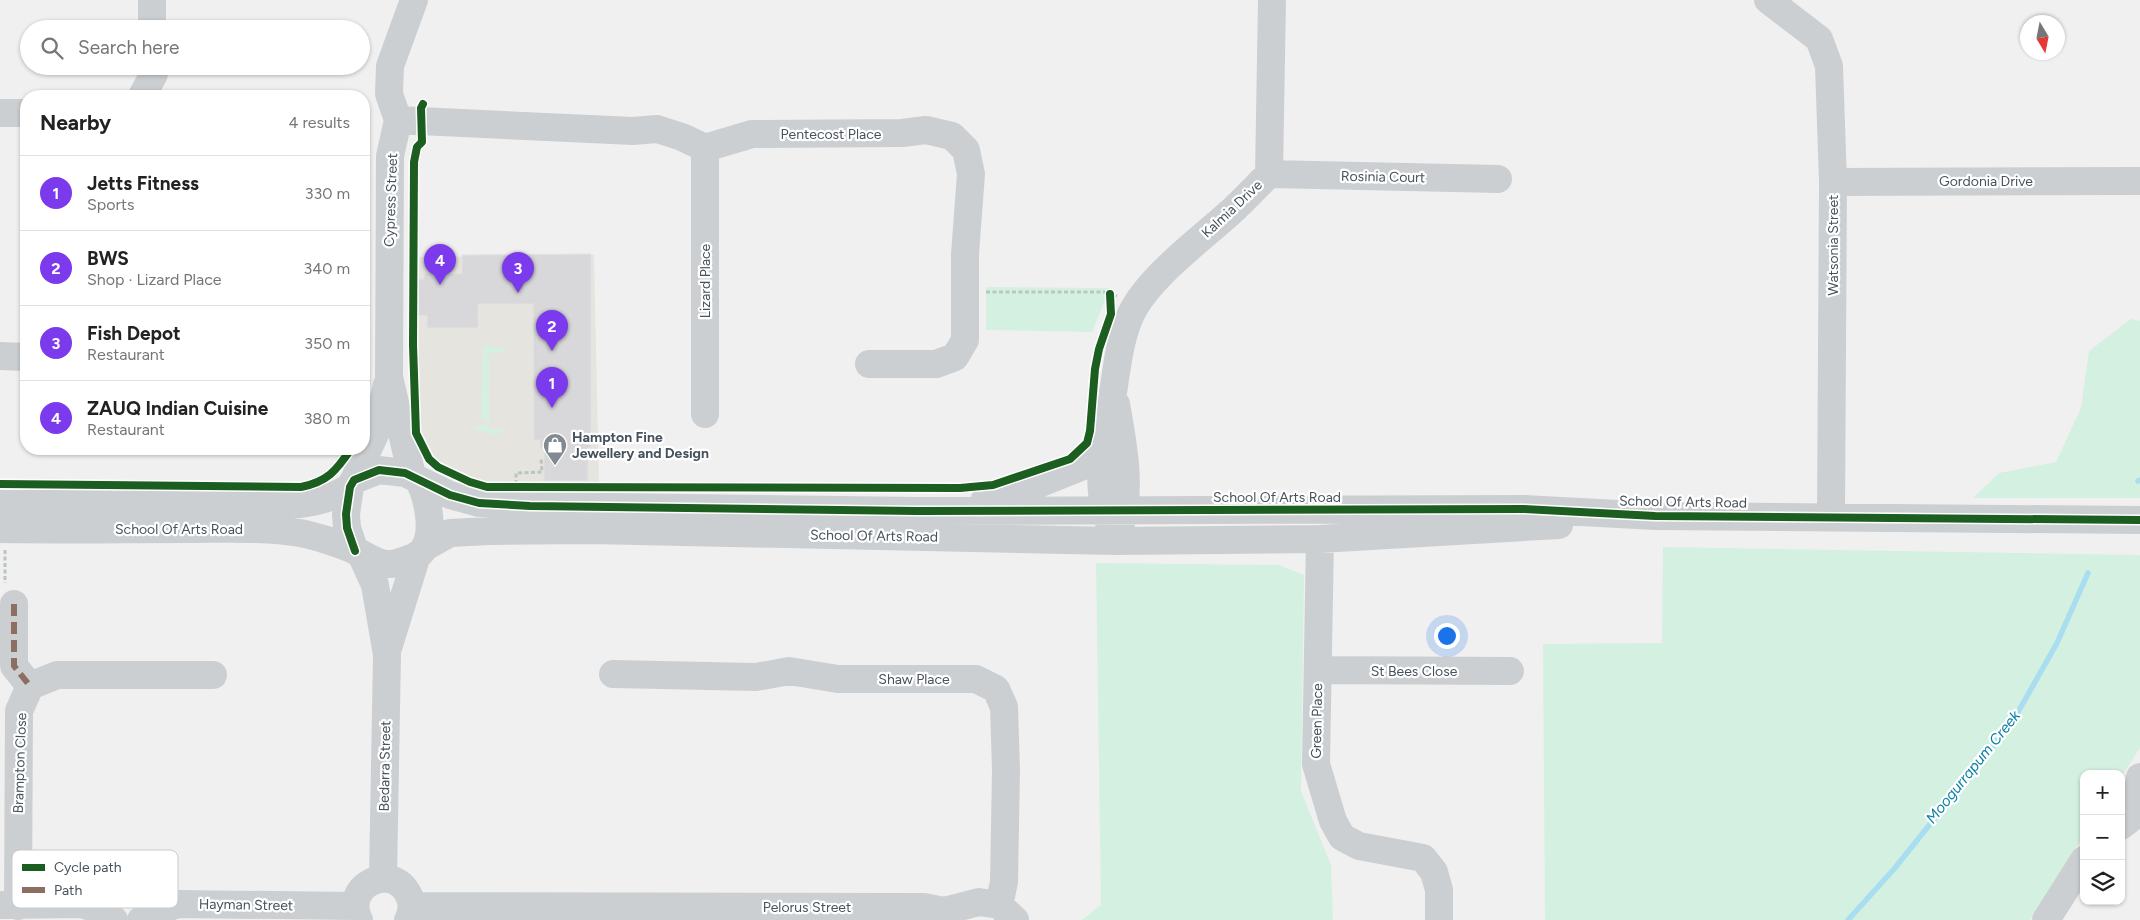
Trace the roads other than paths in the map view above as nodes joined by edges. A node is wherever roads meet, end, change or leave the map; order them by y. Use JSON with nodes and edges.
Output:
{"nodes":[{"id":1,"x":152,"y":0,"type":"edge"},
{"id":2,"x":414,"y":0,"type":"edge"},
{"id":3,"x":1272,"y":0,"type":"edge"},
{"id":4,"x":1768,"y":0,"type":"edge"},
{"id":5,"x":152,"y":20,"type":"edge"},
{"id":6,"x":153,"y":75,"type":"edge"},
{"id":7,"x":145,"y":90,"type":"edge"},
{"id":8,"x":0,"y":113,"type":"edge"},
{"id":9,"x":20,"y":113,"type":"edge"},
{"id":10,"x":398,"y":120,"type":"junction"},
{"id":11,"x":705,"y":148,"type":"junction"},
{"id":12,"x":1269,"y":174,"type":"junction"},
{"id":13,"x":1498,"y":179,"type":"dead end"},
{"id":14,"x":2140,"y":181,"type":"edge"},
{"id":15,"x":1833,"y":182,"type":"junction"},
{"id":16,"x":0,"y":356,"type":"edge"},
{"id":17,"x":20,"y":356,"type":"edge"},
{"id":18,"x":869,"y":364,"type":"dead end"},
{"id":19,"x":389,"y":377,"type":"junction"},
{"id":20,"x":1114,"y":391,"type":"junction"},
{"id":21,"x":705,"y":414,"type":"dead end"},
{"id":22,"x":370,"y":445,"type":"edge"},
{"id":23,"x":1101,"y":450,"type":"junction"},
{"id":24,"x":365,"y":455,"type":"edge"},
{"id":25,"x":416,"y":478,"type":"junction"},
{"id":26,"x":352,"y":484,"type":"junction"},
{"id":27,"x":1115,"y":509,"type":"junction"},
{"id":28,"x":917,"y":511,"type":"junction"},
{"id":29,"x":1655,"y":516,"type":"junction"},
{"id":30,"x":1831,"y":516,"type":"junction"},
{"id":31,"x":2140,"y":520,"type":"edge"},
{"id":32,"x":2,"y":521,"type":"edge"},
{"id":33,"x":1320,"y":539,"type":"junction"},
{"id":34,"x":1116,"y":541,"type":"junction"},
{"id":35,"x":421,"y":551,"type":"junction"},
{"id":36,"x":358,"y":552,"type":"junction"},
{"id":37,"x":14,"y":604,"type":"road end"},
{"id":38,"x":386,"y":654,"type":"junction"},
{"id":39,"x":1318,"y":670,"type":"junction"},
{"id":40,"x":1510,"y":671,"type":"dead end"},
{"id":41,"x":213,"y":674,"type":"dead end"},
{"id":42,"x":613,"y":674,"type":"dead end"},
{"id":43,"x":30,"y":686,"type":"junction"},
{"id":44,"x":2140,"y":777,"type":"edge"},
{"id":45,"x":2132,"y":820,"type":"edge"},
{"id":46,"x":2080,"y":866,"type":"edge"},
{"id":47,"x":383,"y":878,"type":"junction"},
{"id":48,"x":178,"y":904,"type":"edge"},
{"id":49,"x":9,"y":905,"type":"edge"},
{"id":50,"x":93,"y":908,"type":"edge"},
{"id":51,"x":166,"y":908,"type":"edge"},
{"id":52,"x":1007,"y":912,"type":"edge"},
{"id":53,"x":357,"y":913,"type":"edge"},
{"id":54,"x":410,"y":913,"type":"edge"},
{"id":55,"x":114,"y":920,"type":"edge"},
{"id":56,"x":141,"y":920,"type":"edge"},
{"id":57,"x":1439,"y":920,"type":"edge"},
{"id":58,"x":2046,"y":920,"type":"edge"}],
"edges":[{"from":1,"to":5,"type":"street"},
{"from":2,"to":10,"type":"street"},
{"from":3,"to":12,"type":"street","name":"Kalmia Drive"},
{"from":4,"to":15,"type":"street","name":"Watsonia Street"},
{"from":6,"to":7,"type":"street"},
{"from":8,"to":9,"type":"street"},
{"from":10,"to":11,"type":"street"},
{"from":10,"to":19,"type":"street","name":"Cypress Street"},
{"from":11,"to":18,"type":"street","name":"Pentecost Place"},
{"from":11,"to":21,"type":"street","name":"Lizard Place"},
{"from":12,"to":13,"type":"street","name":"Rosinia Court"},
{"from":12,"to":20,"type":"street","name":"Kalmia Drive"},
{"from":14,"to":15,"type":"street","name":"Gordonia Drive"},
{"from":15,"to":30,"type":"street","name":"Watsonia Street"},
{"from":16,"to":17,"type":"street"},
{"from":19,"to":22,"type":"street","name":"Cypress Street"},
{"from":19,"to":25,"type":"street","name":"Cypress Street"},
{"from":20,"to":23,"type":"street","name":"Kalmia Drive"},
{"from":20,"to":27,"type":"street","name":"Kalmia Drive"},
{"from":23,"to":27,"type":"street","name":"Kalmia Drive"},
{"from":23,"to":28,"type":"street"},
{"from":24,"to":26,"type":"street","name":"Cypress Street"},
{"from":25,"to":26,"type":"street"},
{"from":25,"to":28,"type":"street","name":"School Of Arts Road"},
{"from":25,"to":35,"type":"street"},
{"from":26,"to":32,"type":"street","name":"School Of Arts Road"},
{"from":26,"to":36,"type":"street"},
{"from":27,"to":28,"type":"street","name":"School Of Arts Road"},
{"from":27,"to":29,"type":"street","name":"School Of Arts Road"},
{"from":27,"to":34,"type":"street","name":"Kalmia Drive"},
{"from":29,"to":30,"type":"street","name":"School Of Arts Road"},
{"from":29,"to":33,"type":"street","name":"School Of Arts Road"},
{"from":30,"to":31,"type":"street","name":"School Of Arts Road"},
{"from":32,"to":36,"type":"street","name":"School Of Arts Road"},
{"from":33,"to":34,"type":"street","name":"School Of Arts Road"},
{"from":33,"to":39,"type":"street","name":"Green Place"},
{"from":34,"to":35,"type":"street","name":"School Of Arts Road"},
{"from":35,"to":36,"type":"street"},
{"from":35,"to":38,"type":"street","name":"Bedarra Street"},
{"from":36,"to":38,"type":"street","name":"Bedarra Street"},
{"from":37,"to":43,"type":"street"},
{"from":38,"to":47,"type":"street","name":"Bedarra Street"},
{"from":39,"to":40,"type":"street","name":"St Bees Close"},
{"from":39,"to":57,"type":"street","name":"Green Place"},
{"from":41,"to":43,"type":"street"},
{"from":42,"to":52,"type":"street","name":"Shaw Place"},
{"from":43,"to":49,"type":"street","name":"Brampton Close"},
{"from":44,"to":45,"type":"street"},
{"from":46,"to":58,"type":"street"},
{"from":47,"to":53,"type":"street"},
{"from":47,"to":54,"type":"street"},
{"from":48,"to":53,"type":"street","name":"Hayman Street"},
{"from":50,"to":55,"type":"street"},
{"from":51,"to":56,"type":"street","name":"Hayman Street"},
{"from":52,"to":54,"type":"street","name":"Pelorus Street"}]}
